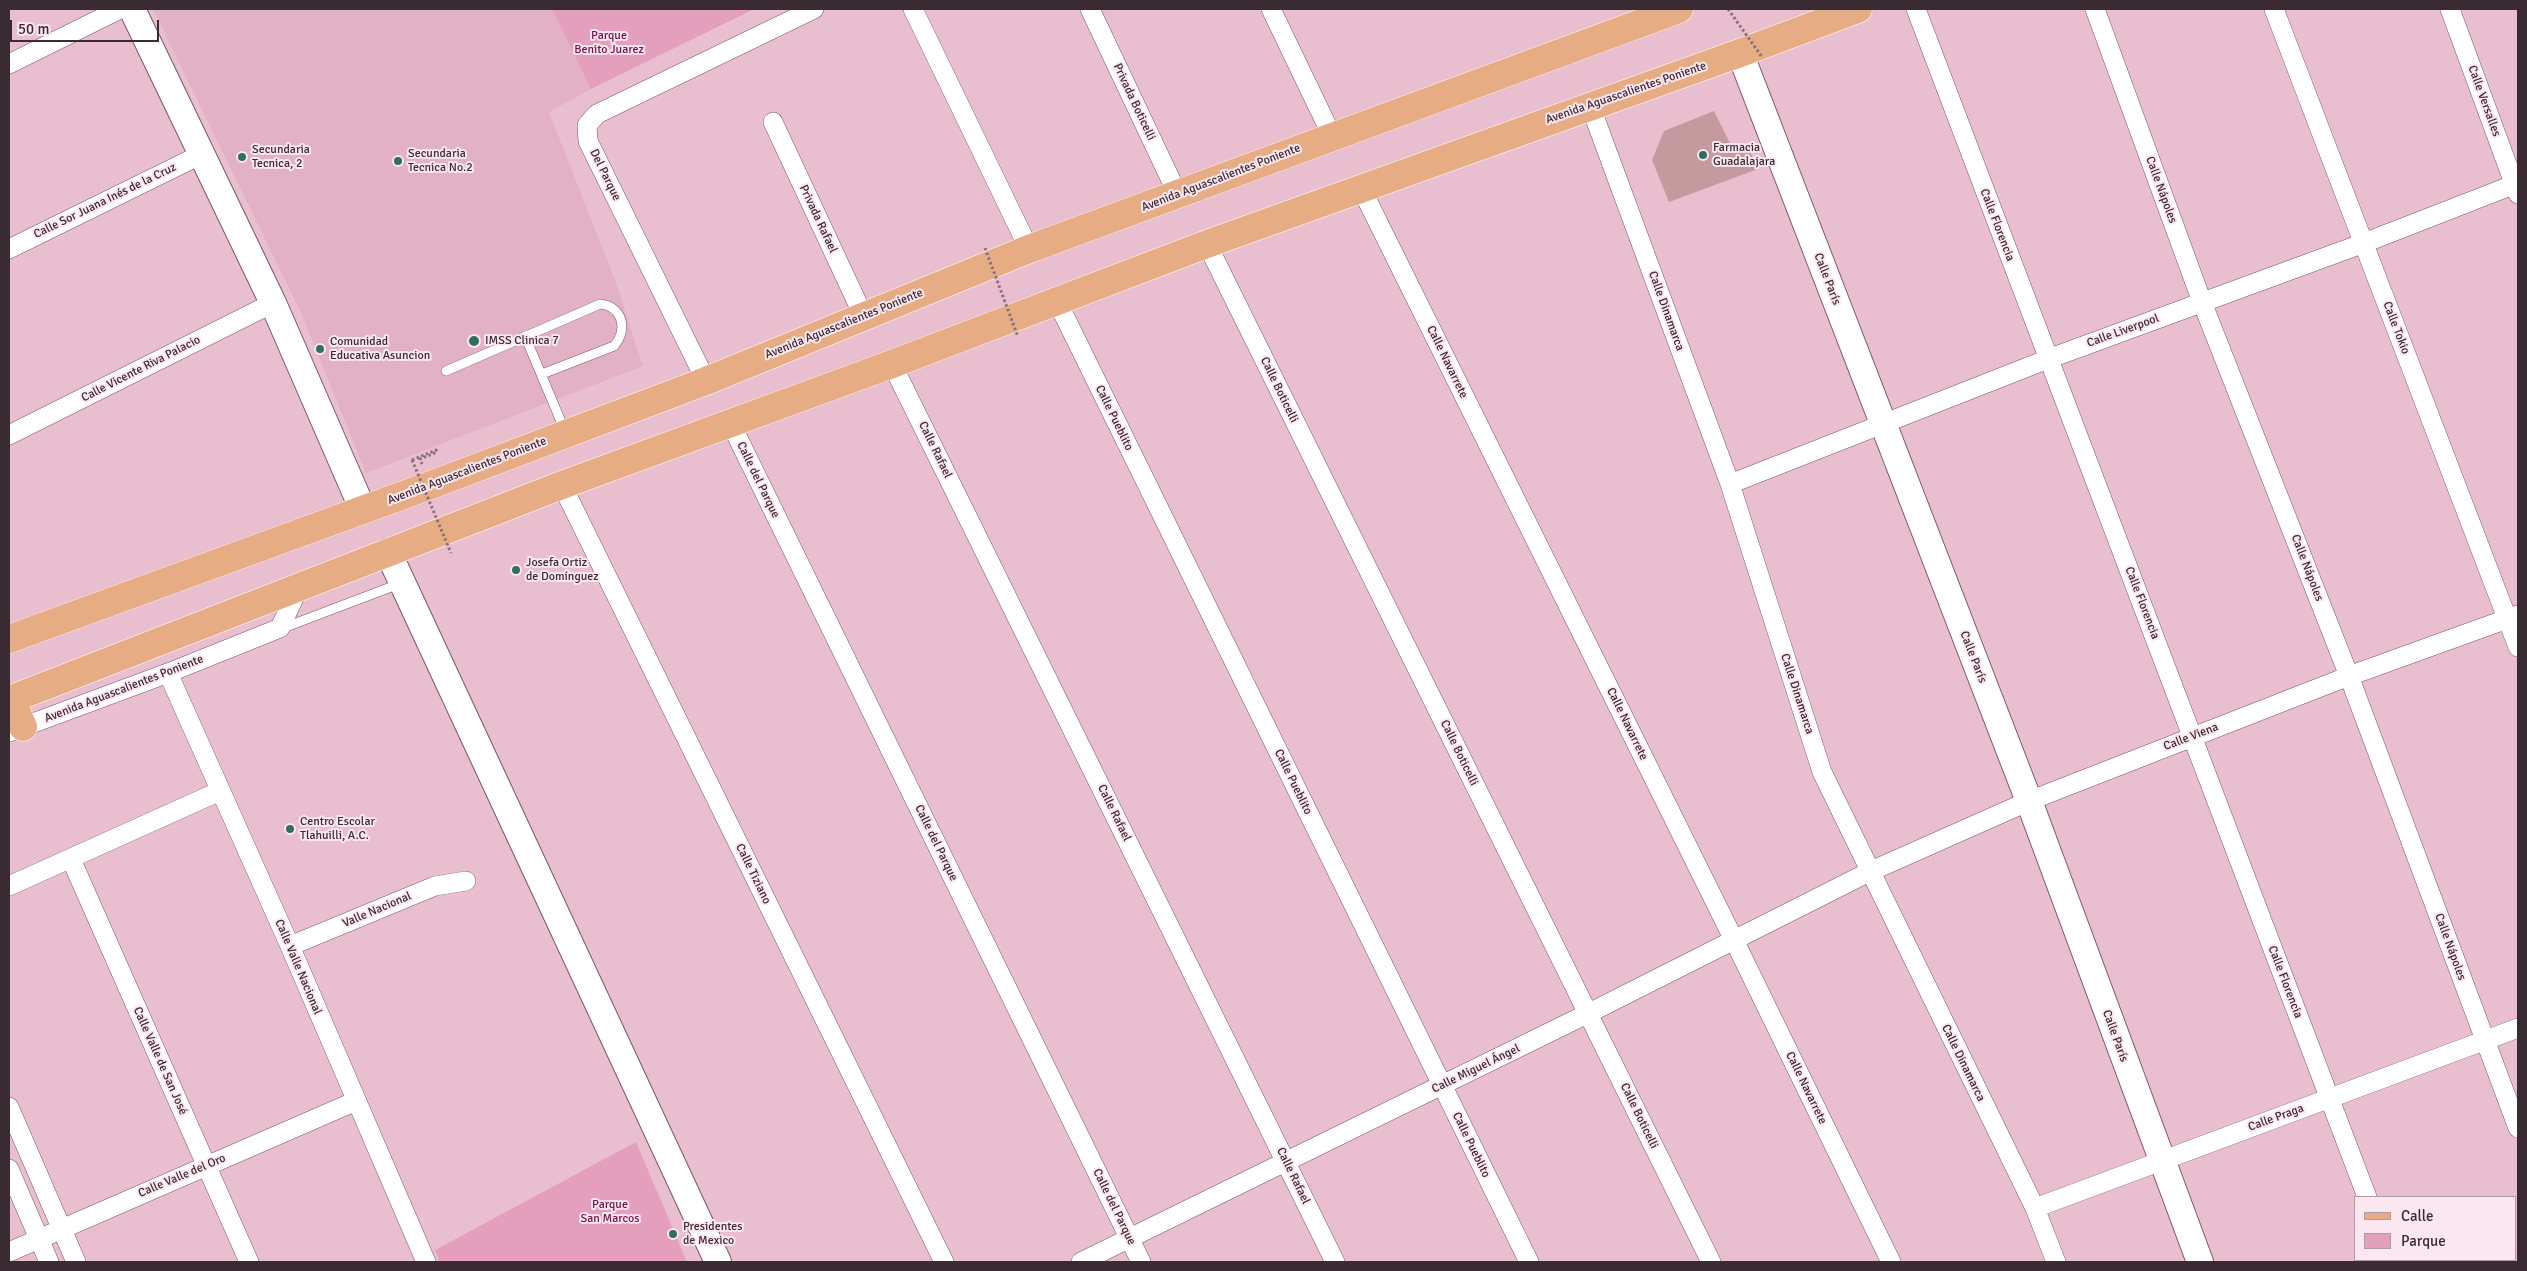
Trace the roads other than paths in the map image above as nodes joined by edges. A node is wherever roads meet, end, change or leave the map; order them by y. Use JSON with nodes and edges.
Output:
{"nodes":[{"id":1,"x":120,"y":9,"type":"edge"},
{"id":2,"x":132,"y":9,"type":"edge"},
{"id":3,"x":814,"y":9,"type":"edge"},
{"id":4,"x":913,"y":9,"type":"edge"},
{"id":5,"x":1090,"y":9,"type":"edge"},
{"id":6,"x":1272,"y":9,"type":"edge"},
{"id":7,"x":1679,"y":9,"type":"edge"},
{"id":8,"x":1858,"y":9,"type":"edge"},
{"id":9,"x":1916,"y":9,"type":"edge"},
{"id":10,"x":2095,"y":9,"type":"edge"},
{"id":11,"x":2274,"y":9,"type":"edge"},
{"id":12,"x":2450,"y":9,"type":"edge"},
{"id":13,"x":1751,"y":55,"type":"junction"},
{"id":14,"x":9,"y":64,"type":"edge"},
{"id":15,"x":1590,"y":105,"type":"junction"},
{"id":16,"x":773,"y":122,"type":"dead end"},
{"id":17,"x":1332,"y":136,"type":"junction"},
{"id":18,"x":202,"y":154,"type":"junction"},
{"id":19,"x":2517,"y":187,"type":"edge"},
{"id":20,"x":1360,"y":188,"type":"junction"},
{"id":21,"x":1178,"y":195,"type":"junction"},
{"id":22,"x":2364,"y":243,"type":"junction"},
{"id":23,"x":1207,"y":244,"type":"junction"},
{"id":24,"x":9,"y":249,"type":"edge"},
{"id":25,"x":1029,"y":249,"type":"junction"},
{"id":26,"x":1057,"y":300,"type":"junction"},
{"id":27,"x":2202,"y":302,"type":"junction"},
{"id":28,"x":274,"y":303,"type":"junction"},
{"id":29,"x":863,"y":315,"type":"junction"},
{"id":30,"x":525,"y":336,"type":"junction"},
{"id":31,"x":2048,"y":359,"type":"junction"},
{"id":32,"x":892,"y":364,"type":"junction"},
{"id":33,"x":446,"y":371,"type":"dead end"},
{"id":34,"x":542,"y":374,"type":"junction"},
{"id":35,"x":706,"y":381,"type":"junction"},
{"id":36,"x":731,"y":424,"type":"junction"},
{"id":37,"x":1883,"y":425,"type":"junction"},
{"id":38,"x":566,"y":434,"type":"junction"},
{"id":39,"x":9,"y":435,"type":"edge"},
{"id":40,"x":1730,"y":484,"type":"junction"},
{"id":41,"x":562,"y":485,"type":"junction"},
{"id":42,"x":363,"y":510,"type":"junction"},
{"id":43,"x":388,"y":552,"type":"junction"},
{"id":44,"x":402,"y":582,"type":"junction"},
{"id":45,"x":299,"y":587,"type":"junction"},
{"id":46,"x":2513,"y":617,"type":"edge"},
{"id":47,"x":280,"y":628,"type":"junction"},
{"id":48,"x":9,"y":639,"type":"edge"},
{"id":49,"x":2518,"y":647,"type":"edge"},
{"id":50,"x":168,"y":673,"type":"junction"},
{"id":51,"x":2349,"y":676,"type":"junction"},
{"id":52,"x":10,"y":699,"type":"edge"},
{"id":53,"x":16,"y":730,"type":"edge"},
{"id":54,"x":2193,"y":736,"type":"junction"},
{"id":55,"x":220,"y":790,"type":"junction"},
{"id":56,"x":2029,"y":800,"type":"junction"},
{"id":57,"x":71,"y":859,"type":"junction"},
{"id":58,"x":1869,"y":872,"type":"junction"},
{"id":59,"x":466,"y":881,"type":"dead end"},
{"id":60,"x":9,"y":886,"type":"edge"},
{"id":61,"x":1734,"y":940,"type":"junction"},
{"id":62,"x":290,"y":946,"type":"junction"},
{"id":63,"x":1589,"y":1013,"type":"junction"},
{"id":64,"x":2518,"y":1028,"type":"edge"},
{"id":65,"x":2485,"y":1040,"type":"junction"},
{"id":66,"x":1442,"y":1086,"type":"junction"},
{"id":67,"x":2329,"y":1098,"type":"junction"},
{"id":68,"x":356,"y":1101,"type":"junction"},
{"id":69,"x":9,"y":1107,"type":"edge"},
{"id":70,"x":2518,"y":1128,"type":"edge"},
{"id":71,"x":2161,"y":1161,"type":"junction"},
{"id":72,"x":1286,"y":1163,"type":"junction"},
{"id":73,"x":206,"y":1166,"type":"junction"},
{"id":74,"x":9,"y":1169,"type":"edge"},
{"id":75,"x":2367,"y":1196,"type":"edge"},
{"id":76,"x":2035,"y":1208,"type":"junction"},
{"id":77,"x":61,"y":1229,"type":"junction"},
{"id":78,"x":38,"y":1238,"type":"junction"},
{"id":79,"x":1130,"y":1238,"type":"junction"},
{"id":80,"x":9,"y":1252,"type":"edge"},
{"id":81,"x":48,"y":1262,"type":"edge"},
{"id":82,"x":76,"y":1262,"type":"edge"},
{"id":83,"x":249,"y":1262,"type":"edge"},
{"id":84,"x":426,"y":1262,"type":"edge"},
{"id":85,"x":718,"y":1262,"type":"edge"},
{"id":86,"x":944,"y":1262,"type":"edge"},
{"id":87,"x":1081,"y":1262,"type":"edge"},
{"id":88,"x":1141,"y":1262,"type":"edge"},
{"id":89,"x":1335,"y":1262,"type":"edge"},
{"id":90,"x":1529,"y":1262,"type":"edge"},
{"id":91,"x":1711,"y":1262,"type":"edge"},
{"id":92,"x":1891,"y":1262,"type":"edge"},
{"id":93,"x":2056,"y":1262,"type":"edge"},
{"id":94,"x":2200,"y":1262,"type":"edge"}],
"edges":[{"from":1,"to":14,"type":"street"},
{"from":2,"to":18,"type":"street"},
{"from":3,"to":35,"type":"street","name":"Del Parque"},
{"from":4,"to":25,"type":"street"},
{"from":5,"to":21,"type":"street","name":"Privada Boticelli"},
{"from":6,"to":17,"type":"street"},
{"from":7,"to":17,"type":"main road","name":"Avenida Aguascalientes Poniente"},
{"from":8,"to":13,"type":"main road","name":"Avenida Aguascalientes Poniente"},
{"from":9,"to":31,"type":"street","name":"Calle Florencia"},
{"from":10,"to":27,"type":"street","name":"Calle Nápoles"},
{"from":11,"to":22,"type":"street","name":"Calle Tokio"},
{"from":12,"to":19,"type":"street","name":"Calle Versalles"},
{"from":13,"to":15,"type":"main road","name":"Avenida Aguascalientes Poniente"},
{"from":13,"to":37,"type":"street","name":"Calle París"},
{"from":15,"to":20,"type":"main road","name":"Avenida Aguascalientes Poniente"},
{"from":15,"to":40,"type":"street","name":"Calle Dinamarca"},
{"from":16,"to":29,"type":"street","name":"Privada Rafael"},
{"from":17,"to":21,"type":"main road","name":"Avenida Aguascalientes Poniente"},
{"from":18,"to":24,"type":"street","name":"Calle Sor Juana Inés de la Cruz"},
{"from":18,"to":28,"type":"street"},
{"from":19,"to":22,"type":"street","name":"Calle Liverpool"},
{"from":20,"to":23,"type":"main road","name":"Avenida Aguascalientes Poniente"},
{"from":20,"to":61,"type":"street","name":"Calle Navarrete"},
{"from":21,"to":25,"type":"main road","name":"Avenida Aguascalientes Poniente"},
{"from":22,"to":27,"type":"street","name":"Calle Liverpool"},
{"from":22,"to":46,"type":"street","name":"Calle Tokio"},
{"from":23,"to":26,"type":"main road","name":"Avenida Aguascalientes Poniente"},
{"from":23,"to":63,"type":"street","name":"Calle Boticelli"},
{"from":25,"to":29,"type":"main road","name":"Avenida Aguascalientes Poniente"},
{"from":26,"to":32,"type":"main road","name":"Avenida Aguascalientes Poniente"},
{"from":26,"to":66,"type":"street","name":"Calle Pueblito"},
{"from":27,"to":31,"type":"street","name":"Calle Liverpool"},
{"from":27,"to":51,"type":"street","name":"Calle Nápoles"},
{"from":28,"to":39,"type":"street","name":"Calle Vicente Riva Palacio"},
{"from":28,"to":42,"type":"street"},
{"from":29,"to":35,"type":"main road","name":"Avenida Aguascalientes Poniente"},
{"from":30,"to":33,"type":"lane"},
{"from":30,"to":34,"type":"lane"},
{"from":30,"to":34,"type":"lane"},
{"from":31,"to":37,"type":"street","name":"Calle Liverpool"},
{"from":31,"to":54,"type":"street","name":"Calle Florencia"},
{"from":32,"to":36,"type":"main road","name":"Avenida Aguascalientes Poniente"},
{"from":32,"to":72,"type":"street","name":"Calle Rafael"},
{"from":34,"to":38,"type":"lane"},
{"from":35,"to":38,"type":"main road","name":"Avenida Aguascalientes Poniente"},
{"from":36,"to":41,"type":"main road","name":"Avenida Aguascalientes Poniente"},
{"from":36,"to":79,"type":"street","name":"Calle del Parque"},
{"from":37,"to":40,"type":"street","name":"Calle Liverpool"},
{"from":37,"to":56,"type":"street","name":"Calle París"},
{"from":38,"to":42,"type":"main road","name":"Avenida Aguascalientes Poniente"},
{"from":40,"to":58,"type":"street","name":"Calle Dinamarca"},
{"from":41,"to":43,"type":"main road","name":"Avenida Aguascalientes Poniente"},
{"from":41,"to":86,"type":"street","name":"Calle Tiziano"},
{"from":42,"to":48,"type":"main road","name":"Avenida Aguascalientes Poniente"},
{"from":43,"to":44,"type":"street"},
{"from":43,"to":45,"type":"main road","name":"Avenida Aguascalientes Poniente"},
{"from":44,"to":47,"type":"lane"},
{"from":44,"to":85,"type":"street"},
{"from":45,"to":47,"type":"street"},
{"from":45,"to":52,"type":"main road","name":"Avenida Aguascalientes Poniente"},
{"from":46,"to":49,"type":"street","name":"Calle Tokio"},
{"from":46,"to":51,"type":"street","name":"Calle Viena"},
{"from":47,"to":50,"type":"street","name":"Avenida Aguascalientes Poniente"},
{"from":50,"to":53,"type":"street","name":"Avenida Aguascalientes Poniente"},
{"from":50,"to":55,"type":"street","name":"Calle Valle Nacional"},
{"from":51,"to":54,"type":"street","name":"Calle Viena"},
{"from":51,"to":65,"type":"street","name":"Calle Nápoles"},
{"from":52,"to":53,"type":"main road"},
{"from":54,"to":56,"type":"street","name":"Calle Viena"},
{"from":54,"to":67,"type":"street","name":"Calle Florencia"},
{"from":55,"to":57,"type":"street"},
{"from":55,"to":62,"type":"street","name":"Calle Valle Nacional"},
{"from":56,"to":58,"type":"street","name":"Calle Viena"},
{"from":56,"to":71,"type":"street","name":"Calle París"},
{"from":57,"to":60,"type":"street"},
{"from":57,"to":73,"type":"street","name":"Calle Valle de San José"},
{"from":58,"to":61,"type":"street","name":"Calle Miguel Ángel"},
{"from":58,"to":76,"type":"street","name":"Calle Dinamarca"},
{"from":59,"to":62,"type":"street","name":"Valle Nacional"},
{"from":61,"to":63,"type":"street","name":"Calle Miguel Ángel"},
{"from":61,"to":92,"type":"street","name":"Calle Navarrete"},
{"from":62,"to":68,"type":"street","name":"Calle Valle Nacional"},
{"from":63,"to":66,"type":"street","name":"Calle Miguel Ángel"},
{"from":63,"to":91,"type":"street","name":"Calle Boticelli"},
{"from":64,"to":65,"type":"street","name":"Calle Praga"},
{"from":65,"to":67,"type":"street","name":"Calle Praga"},
{"from":65,"to":70,"type":"street","name":"Calle Nápoles"},
{"from":66,"to":72,"type":"street","name":"Calle Miguel Ángel"},
{"from":66,"to":90,"type":"street","name":"Calle Pueblito"},
{"from":67,"to":71,"type":"street","name":"Calle Praga"},
{"from":67,"to":75,"type":"street","name":"Calle Florencia"},
{"from":68,"to":73,"type":"street","name":"Calle Valle del Oro"},
{"from":68,"to":84,"type":"street","name":"Calle Valle Nacional"},
{"from":69,"to":77,"type":"street"},
{"from":71,"to":76,"type":"street","name":"Calle Praga"},
{"from":71,"to":94,"type":"street","name":"Calle París"},
{"from":72,"to":79,"type":"street","name":"Calle Miguel Ángel"},
{"from":72,"to":89,"type":"street","name":"Calle Rafael"},
{"from":73,"to":77,"type":"street","name":"Calle Valle del Oro"},
{"from":73,"to":83,"type":"street","name":"Calle Valle de San José"},
{"from":74,"to":78,"type":"street"},
{"from":76,"to":93,"type":"street","name":"Calle Dinamarca"},
{"from":77,"to":78,"type":"street","name":"Calle Valle del Oro"},
{"from":77,"to":82,"type":"street"},
{"from":78,"to":80,"type":"street","name":"Calle Valle del Oro"},
{"from":78,"to":81,"type":"street"},
{"from":79,"to":87,"type":"street","name":"Calle Miguel Ángel"},
{"from":79,"to":88,"type":"street","name":"Calle del Parque"}]}
